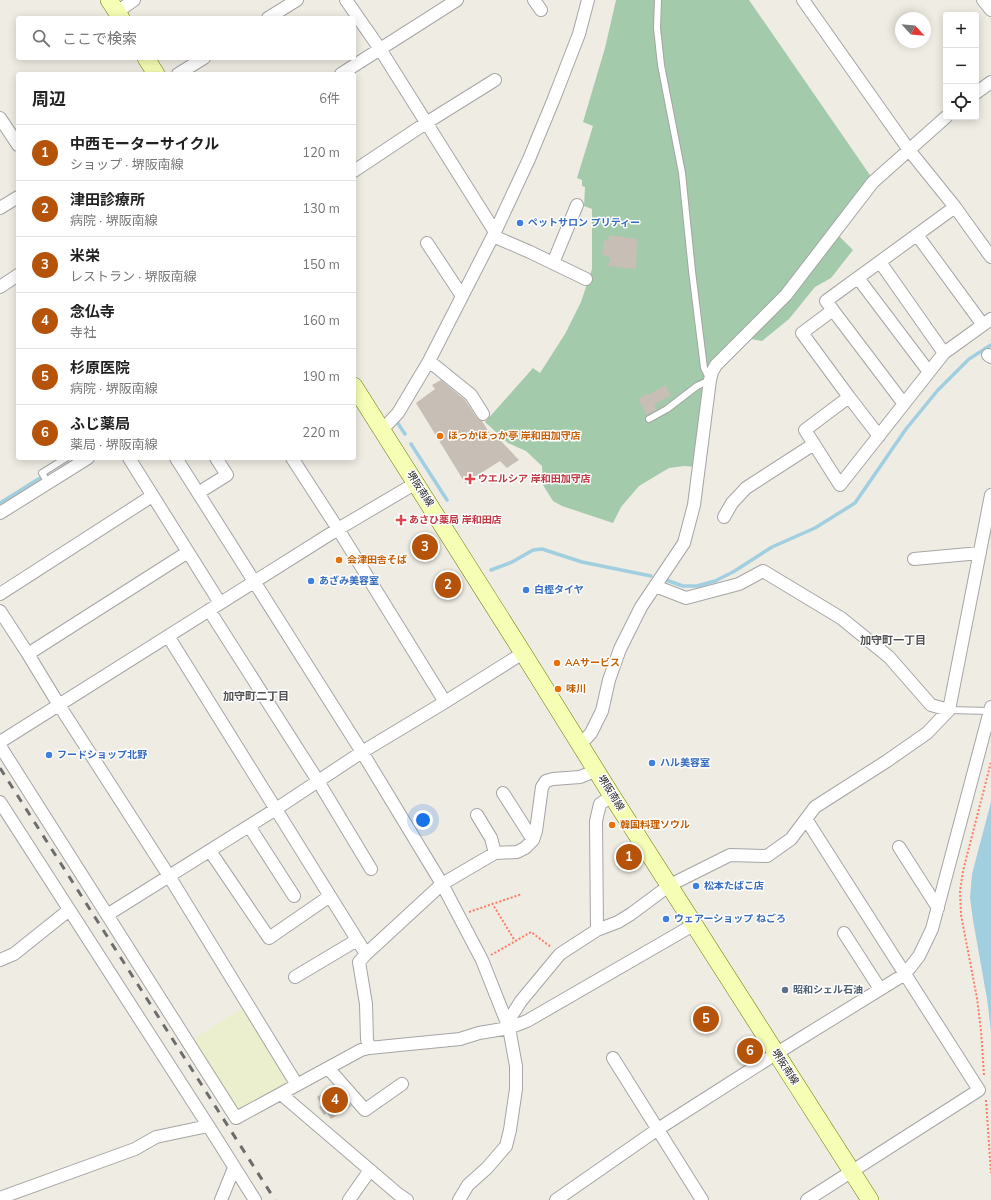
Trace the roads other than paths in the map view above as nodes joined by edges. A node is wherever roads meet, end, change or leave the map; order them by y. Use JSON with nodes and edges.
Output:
{"nodes":[{"id":1,"x":134,"y":0,"type":"edge"},
{"id":2,"x":297,"y":0,"type":"edge"},
{"id":3,"x":346,"y":0,"type":"edge"},
{"id":4,"x":457,"y":0,"type":"edge"},
{"id":5,"x":588,"y":0,"type":"edge"},
{"id":6,"x":658,"y":0,"type":"edge"},
{"id":7,"x":803,"y":0,"type":"edge"},
{"id":8,"x":983,"y":0,"type":"edge"},
{"id":9,"x":115,"y":10,"type":"edge"},
{"id":10,"x":991,"y":10,"type":"edge"},
{"id":11,"x":271,"y":16,"type":"edge"},
{"id":12,"x":380,"y":49,"type":"junction"},
{"id":13,"x":147,"y":60,"type":"edge"},
{"id":14,"x":201,"y":60,"type":"edge"},
{"id":15,"x":155,"y":72,"type":"edge"},
{"id":16,"x":181,"y":72,"type":"edge"},
{"id":17,"x":344,"y":72,"type":"edge"},
{"id":18,"x":495,"y":80,"type":"dead end"},
{"id":19,"x":991,"y":82,"type":"edge"},
{"id":20,"x":979,"y":92,"type":"edge"},
{"id":21,"x":0,"y":118,"type":"edge"},
{"id":22,"x":943,"y":120,"type":"edge"},
{"id":23,"x":426,"y":123,"type":"junction"},
{"id":24,"x":4,"y":132,"type":"edge"},
{"id":25,"x":16,"y":143,"type":"edge"},
{"id":26,"x":909,"y":150,"type":"junction"},
{"id":27,"x":356,"y":170,"type":"edge"},
{"id":28,"x":16,"y":198,"type":"edge"},
{"id":29,"x":577,"y":205,"type":"dead end"},
{"id":30,"x":955,"y":207,"type":"junction"},
{"id":31,"x":0,"y":208,"type":"edge"},
{"id":32,"x":494,"y":234,"type":"junction"},
{"id":33,"x":917,"y":235,"type":"junction"},
{"id":34,"x":427,"y":250,"type":"dead end"},
{"id":35,"x":991,"y":257,"type":"edge"},
{"id":36,"x":880,"y":262,"type":"junction"},
{"id":37,"x":553,"y":263,"type":"junction"},
{"id":38,"x":16,"y":276,"type":"edge"},
{"id":39,"x":858,"y":278,"type":"junction"},
{"id":40,"x":586,"y":279,"type":"dead end"},
{"id":41,"x":0,"y":287,"type":"edge"},
{"id":42,"x":462,"y":296,"type":"junction"},
{"id":43,"x":833,"y":310,"type":"junction"},
{"id":44,"x":987,"y":322,"type":"edge"},
{"id":45,"x":944,"y":353,"type":"junction"},
{"id":46,"x":429,"y":361,"type":"junction"},
{"id":47,"x":929,"y":372,"type":"junction"},
{"id":48,"x":710,"y":380,"type":"junction"},
{"id":49,"x":356,"y":389,"type":"edge"},
{"id":50,"x":848,"y":397,"type":"junction"},
{"id":51,"x":904,"y":404,"type":"junction"},
{"id":52,"x":483,"y":414,"type":"dead end"},
{"id":53,"x":649,"y":419,"type":"dead end"},
{"id":54,"x":382,"y":430,"type":"junction"},
{"id":55,"x":879,"y":436,"type":"junction"},
{"id":56,"x":814,"y":444,"type":"junction"},
{"id":57,"x":63,"y":460,"type":"edge"},
{"id":58,"x":85,"y":460,"type":"edge"},
{"id":59,"x":130,"y":460,"type":"edge"},
{"id":60,"x":177,"y":460,"type":"edge"},
{"id":61,"x":217,"y":460,"type":"edge"},
{"id":62,"x":293,"y":460,"type":"edge"},
{"id":63,"x":48,"y":483,"type":"junction"},
{"id":64,"x":416,"y":483,"type":"junction"},
{"id":65,"x":198,"y":493,"type":"junction"},
{"id":66,"x":991,"y":495,"type":"edge"},
{"id":67,"x":152,"y":496,"type":"junction"},
{"id":68,"x":0,"y":513,"type":"edge"},
{"id":69,"x":724,"y":517,"type":"dead end"},
{"id":70,"x":338,"y":529,"type":"junction"},
{"id":71,"x":188,"y":552,"type":"junction"},
{"id":72,"x":980,"y":553,"type":"junction"},
{"id":73,"x":914,"y":559,"type":"dead end"},
{"id":74,"x":254,"y":582,"type":"junction"},
{"id":75,"x":655,"y":586,"type":"junction"},
{"id":76,"x":0,"y":594,"type":"edge"},
{"id":77,"x":220,"y":603,"type":"junction"},
{"id":78,"x":210,"y":610,"type":"junction"},
{"id":79,"x":0,"y":611,"type":"edge"},
{"id":80,"x":168,"y":636,"type":"junction"},
{"id":81,"x":523,"y":653,"type":"junction"},
{"id":82,"x":28,"y":654,"type":"junction"},
{"id":83,"x":445,"y":702,"type":"junction"},
{"id":84,"x":58,"y":705,"type":"junction"},
{"id":85,"x":949,"y":710,"type":"junction"},
{"id":86,"x":990,"y":715,"type":"edge"},
{"id":87,"x":0,"y":742,"type":"edge"},
{"id":88,"x":581,"y":744,"type":"junction"},
{"id":89,"x":0,"y":746,"type":"edge"},
{"id":90,"x":362,"y":752,"type":"junction"},
{"id":91,"x":597,"y":770,"type":"junction"},
{"id":92,"x":318,"y":781,"type":"junction"},
{"id":93,"x":503,"y":793,"type":"dead end"},
{"id":94,"x":612,"y":796,"type":"junction"},
{"id":95,"x":0,"y":802,"type":"edge"},
{"id":96,"x":276,"y":809,"type":"junction"},
{"id":97,"x":806,"y":820,"type":"junction"},
{"id":98,"x":477,"y":822,"type":"dead end"},
{"id":99,"x":249,"y":826,"type":"junction"},
{"id":100,"x":533,"y":840,"type":"junction"},
{"id":101,"x":899,"y":847,"type":"dead end"},
{"id":102,"x":210,"y":851,"type":"junction"},
{"id":103,"x":495,"y":853,"type":"junction"},
{"id":104,"x":371,"y":869,"type":"dead end"},
{"id":105,"x":169,"y":876,"type":"junction"},
{"id":106,"x":442,"y":884,"type":"junction"},
{"id":107,"x":670,"y":885,"type":"junction"},
{"id":108,"x":294,"y":896,"type":"dead end"},
{"id":109,"x":330,"y":896,"type":"junction"},
{"id":110,"x":938,"y":908,"type":"junction"},
{"id":111,"x":69,"y":910,"type":"junction"},
{"id":112,"x":107,"y":915,"type":"junction"},
{"id":113,"x":695,"y":924,"type":"junction"},
{"id":114,"x":596,"y":930,"type":"junction"},
{"id":115,"x":844,"y":933,"type":"dead end"},
{"id":116,"x":357,"y":940,"type":"junction"},
{"id":117,"x":366,"y":954,"type":"junction"},
{"id":118,"x":0,"y":960,"type":"edge"},
{"id":119,"x":905,"y":974,"type":"junction"},
{"id":120,"x":295,"y":977,"type":"dead end"},
{"id":121,"x":880,"y":989,"type":"junction"},
{"id":122,"x":508,"y":1026,"type":"junction"},
{"id":123,"x":369,"y":1048,"type":"junction"},
{"id":124,"x":777,"y":1053,"type":"junction"},
{"id":125,"x":613,"y":1058,"type":"dead end"},
{"id":126,"x":328,"y":1068,"type":"junction"},
{"id":127,"x":402,"y":1084,"type":"dead end"},
{"id":128,"x":297,"y":1085,"type":"junction"},
{"id":129,"x":282,"y":1094,"type":"junction"},
{"id":130,"x":208,"y":1126,"type":"junction"},
{"id":131,"x":658,"y":1129,"type":"junction"},
{"id":132,"x":234,"y":1168,"type":"junction"},
{"id":133,"x":370,"y":1170,"type":"junction"},
{"id":134,"x":852,"y":1171,"type":"junction"},
{"id":135,"x":0,"y":1198,"type":"edge"},
{"id":136,"x":220,"y":1200,"type":"edge"},
{"id":137,"x":255,"y":1200,"type":"edge"},
{"id":138,"x":349,"y":1200,"type":"edge"},
{"id":139,"x":406,"y":1200,"type":"edge"},
{"id":140,"x":460,"y":1200,"type":"edge"},
{"id":141,"x":556,"y":1200,"type":"edge"},
{"id":142,"x":702,"y":1200,"type":"edge"},
{"id":143,"x":807,"y":1200,"type":"edge"},
{"id":144,"x":870,"y":1200,"type":"edge"}],
"edges":[{"from":1,"to":9,"type":"street"},
{"from":2,"to":11,"type":"street"},
{"from":3,"to":12,"type":"street"},
{"from":4,"to":12,"type":"street"},
{"from":5,"to":32,"type":"street"},
{"from":6,"to":48,"type":"lane"},
{"from":7,"to":26,"type":"street"},
{"from":8,"to":10,"type":"street"},
{"from":12,"to":17,"type":"street"},
{"from":12,"to":23,"type":"street"},
{"from":13,"to":15,"type":"main road"},
{"from":14,"to":16,"type":"street"},
{"from":18,"to":23,"type":"street"},
{"from":19,"to":20,"type":"street"},
{"from":21,"to":24,"type":"street"},
{"from":22,"to":26,"type":"street"},
{"from":23,"to":27,"type":"street"},
{"from":23,"to":32,"type":"street"},
{"from":24,"to":25,"type":"street"},
{"from":26,"to":30,"type":"street"},
{"from":26,"to":48,"type":"street"},
{"from":28,"to":31,"type":"street"},
{"from":29,"to":37,"type":"street"},
{"from":30,"to":33,"type":"street"},
{"from":30,"to":35,"type":"street"},
{"from":32,"to":37,"type":"street"},
{"from":32,"to":42,"type":"street"},
{"from":33,"to":36,"type":"street"},
{"from":33,"to":44,"type":"street"},
{"from":34,"to":42,"type":"street"},
{"from":36,"to":39,"type":"street"},
{"from":36,"to":45,"type":"street"},
{"from":37,"to":40,"type":"street"},
{"from":38,"to":41,"type":"street"},
{"from":39,"to":43,"type":"street"},
{"from":39,"to":47,"type":"street"},
{"from":42,"to":46,"type":"street"},
{"from":43,"to":50,"type":"street"},
{"from":43,"to":51,"type":"street"},
{"from":44,"to":45,"type":"street"},
{"from":45,"to":47,"type":"street"},
{"from":46,"to":52,"type":"street"},
{"from":46,"to":54,"type":"street"},
{"from":47,"to":51,"type":"street"},
{"from":48,"to":53,"type":"lane"},
{"from":48,"to":75,"type":"street"},
{"from":49,"to":54,"type":"main road","name":"堺阪南線"},
{"from":50,"to":55,"type":"street"},
{"from":50,"to":56,"type":"street"},
{"from":51,"to":55,"type":"street"},
{"from":54,"to":64,"type":"main road","name":"堺阪南線"},
{"from":55,"to":56,"type":"street"},
{"from":56,"to":69,"type":"street"},
{"from":57,"to":63,"type":"lane"},
{"from":58,"to":63,"type":"street"},
{"from":59,"to":67,"type":"street"},
{"from":60,"to":65,"type":"street"},
{"from":61,"to":65,"type":"street"},
{"from":62,"to":70,"type":"street"},
{"from":63,"to":68,"type":"street"},
{"from":64,"to":70,"type":"street"},
{"from":64,"to":81,"type":"main road","name":"堺阪南線"},
{"from":65,"to":74,"type":"street"},
{"from":66,"to":72,"type":"street"},
{"from":67,"to":71,"type":"street"},
{"from":67,"to":76,"type":"street"},
{"from":70,"to":74,"type":"street"},
{"from":70,"to":83,"type":"street"},
{"from":71,"to":77,"type":"street"},
{"from":71,"to":82,"type":"street"},
{"from":72,"to":73,"type":"street"},
{"from":72,"to":85,"type":"street"},
{"from":74,"to":77,"type":"street"},
{"from":74,"to":90,"type":"street"},
{"from":75,"to":85,"type":"street"},
{"from":75,"to":88,"type":"street"},
{"from":77,"to":78,"type":"street"},
{"from":78,"to":80,"type":"street"},
{"from":78,"to":92,"type":"street"},
{"from":79,"to":82,"type":"street"},
{"from":80,"to":84,"type":"street"},
{"from":80,"to":96,"type":"street"},
{"from":81,"to":83,"type":"street"},
{"from":81,"to":88,"type":"main road","name":"堺阪南線"},
{"from":82,"to":84,"type":"street"},
{"from":83,"to":90,"type":"street"},
{"from":84,"to":87,"type":"street"},
{"from":84,"to":105,"type":"street"},
{"from":85,"to":86,"type":"lane"},
{"from":85,"to":97,"type":"street"},
{"from":86,"to":110,"type":"street"},
{"from":88,"to":91,"type":"main road","name":"堺阪南線"},
{"from":89,"to":112,"type":"street"},
{"from":90,"to":92,"type":"street"},
{"from":90,"to":106,"type":"street"},
{"from":91,"to":94,"type":"main road","name":"堺阪南線"},
{"from":91,"to":100,"type":"street"},
{"from":92,"to":96,"type":"street"},
{"from":92,"to":104,"type":"street"},
{"from":93,"to":100,"type":"street"},
{"from":94,"to":107,"type":"main road","name":"堺阪南線"},
{"from":94,"to":114,"type":"street"},
{"from":95,"to":111,"type":"street"},
{"from":96,"to":99,"type":"street"},
{"from":96,"to":109,"type":"street"},
{"from":97,"to":107,"type":"street"},
{"from":97,"to":119,"type":"street"},
{"from":98,"to":103,"type":"street"},
{"from":99,"to":102,"type":"street"},
{"from":99,"to":108,"type":"street"},
{"from":100,"to":103,"type":"street"},
{"from":101,"to":110,"type":"street"},
{"from":102,"to":105,"type":"street"},
{"from":102,"to":109,"type":"street"},
{"from":103,"to":106,"type":"street"},
{"from":105,"to":112,"type":"street"},
{"from":105,"to":128,"type":"street"},
{"from":106,"to":117,"type":"street"},
{"from":106,"to":122,"type":"street"},
{"from":107,"to":113,"type":"main road","name":"堺阪南線"},
{"from":107,"to":114,"type":"street"},
{"from":109,"to":116,"type":"street"},
{"from":110,"to":119,"type":"street"},
{"from":111,"to":118,"type":"street"},
{"from":111,"to":130,"type":"street"},
{"from":112,"to":129,"type":"street"},
{"from":113,"to":122,"type":"street"},
{"from":113,"to":124,"type":"main road","name":"堺阪南線"},
{"from":114,"to":122,"type":"street"},
{"from":115,"to":121,"type":"street"},
{"from":116,"to":117,"type":"street"},
{"from":116,"to":120,"type":"street"},
{"from":117,"to":123,"type":"street"},
{"from":119,"to":121,"type":"street"},
{"from":119,"to":134,"type":"street"},
{"from":121,"to":124,"type":"street"},
{"from":122,"to":123,"type":"street"},
{"from":122,"to":140,"type":"street"},
{"from":123,"to":126,"type":"street"},
{"from":124,"to":131,"type":"street"},
{"from":124,"to":134,"type":"main road","name":"堺阪南線"},
{"from":125,"to":131,"type":"street"},
{"from":126,"to":127,"type":"street"},
{"from":126,"to":128,"type":"street"},
{"from":128,"to":129,"type":"street"},
{"from":129,"to":133,"type":"street"},
{"from":130,"to":132,"type":"street"},
{"from":130,"to":135,"type":"street"},
{"from":131,"to":141,"type":"street"},
{"from":131,"to":142,"type":"street"},
{"from":132,"to":136,"type":"street"},
{"from":132,"to":137,"type":"street"},
{"from":133,"to":138,"type":"street"},
{"from":133,"to":139,"type":"street"},
{"from":134,"to":143,"type":"street"},
{"from":134,"to":144,"type":"main road","name":"堺阪南線"}]}
